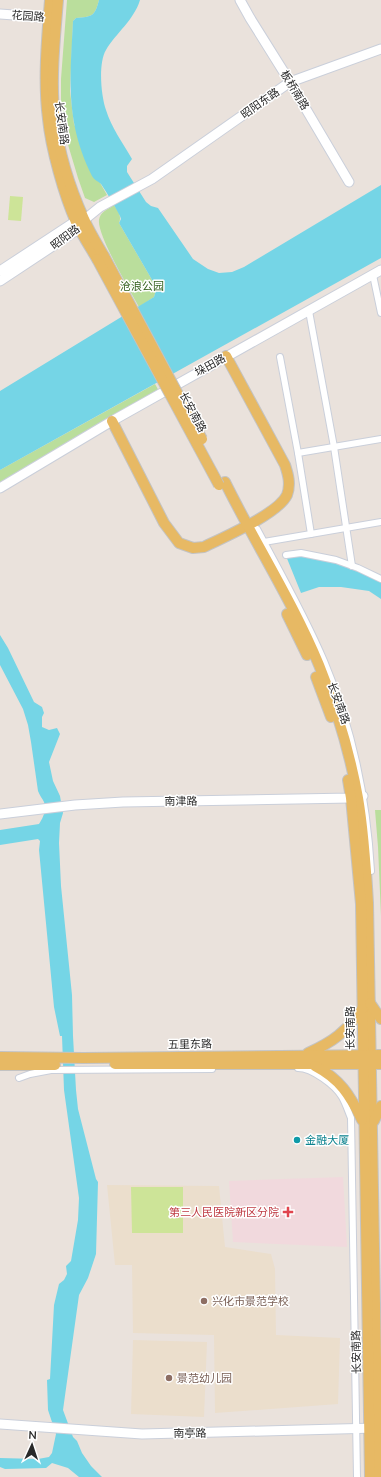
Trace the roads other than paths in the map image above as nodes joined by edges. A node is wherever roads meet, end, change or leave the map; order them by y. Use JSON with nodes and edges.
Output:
{"nodes":[{"id":1,"x":50,"y":0,"type":"edge"},
{"id":2,"x":58,"y":0,"type":"edge"},
{"id":3,"x":240,"y":0,"type":"edge"},
{"id":4,"x":0,"y":14,"type":"edge"},
{"id":5,"x":53,"y":18,"type":"junction"},
{"id":6,"x":381,"y":49,"type":"edge"},
{"id":7,"x":290,"y":82,"type":"junction"},
{"id":8,"x":349,"y":182,"type":"dead end"},
{"id":9,"x":80,"y":223,"type":"junction"},
{"id":10,"x":0,"y":272,"type":"edge"},
{"id":11,"x":377,"y":273,"type":"edge"},
{"id":12,"x":0,"y":281,"type":"edge"},
{"id":13,"x":309,"y":311,"type":"junction"},
{"id":14,"x":381,"y":313,"type":"edge"},
{"id":15,"x":226,"y":356,"type":"junction"},
{"id":16,"x":280,"y":357,"type":"dead end"},
{"id":17,"x":112,"y":420,"type":"junction"},
{"id":18,"x":381,"y":439,"type":"edge"},
{"id":19,"x":334,"y":447,"type":"junction"},
{"id":20,"x":298,"y":453,"type":"junction"},
{"id":21,"x":0,"y":488,"type":"edge"},
{"id":22,"x":381,"y":522,"type":"edge"},
{"id":23,"x":244,"y":526,"type":"junction"},
{"id":24,"x":347,"y":528,"type":"junction"},
{"id":25,"x":311,"y":534,"type":"junction"},
{"id":26,"x":264,"y":542,"type":"junction"},
{"id":27,"x":286,"y":556,"type":"dead end"},
{"id":28,"x":352,"y":566,"type":"junction"},
{"id":29,"x":381,"y":579,"type":"edge"},
{"id":30,"x":357,"y":797,"type":"junction"},
{"id":31,"x":0,"y":814,"type":"edge"},
{"id":32,"x":374,"y":990,"type":"dead end"},
{"id":33,"x":366,"y":1006,"type":"junction"},
{"id":34,"x":381,"y":1020,"type":"edge"},
{"id":35,"x":305,"y":1055,"type":"junction"},
{"id":36,"x":0,"y":1057,"type":"edge"},
{"id":37,"x":372,"y":1060,"type":"edge"},
{"id":38,"x":47,"y":1064,"type":"junction"},
{"id":39,"x":82,"y":1064,"type":"junction"},
{"id":40,"x":313,"y":1065,"type":"junction"},
{"id":41,"x":0,"y":1066,"type":"edge"},
{"id":42,"x":19,"y":1078,"type":"dead end"},
{"id":43,"x":381,"y":1106,"type":"edge"},
{"id":44,"x":368,"y":1126,"type":"junction"},
{"id":45,"x":0,"y":1424,"type":"edge"},
{"id":46,"x":376,"y":1428,"type":"edge"},
{"id":47,"x":357,"y":1429,"type":"junction"},
{"id":48,"x":357,"y":1477,"type":"edge"},
{"id":49,"x":370,"y":1477,"type":"edge"},
{"id":50,"x":378,"y":1477,"type":"edge"}],
"edges":[{"from":1,"to":5,"type":"main road","name":"长安南路"},
{"from":2,"to":5,"type":"main road","name":"长安南路"},
{"from":3,"to":7,"type":"street","name":"板桥南路"},
{"from":4,"to":5,"type":"street","name":"花园路"},
{"from":5,"to":9,"type":"main road","name":"长安南路"},
{"from":6,"to":7,"type":"street","name":"昭阳东路"},
{"from":7,"to":8,"type":"street","name":"板桥南路"},
{"from":7,"to":9,"type":"street","name":"昭阳东路"},
{"from":9,"to":10,"type":"street","name":"昭阳路"},
{"from":9,"to":12,"type":"street","name":"昭阳路"},
{"from":9,"to":23,"type":"main road","name":"长安南路","bridge":true},
{"from":11,"to":13,"type":"street","name":"垛田路"},
{"from":11,"to":14,"type":"street"},
{"from":13,"to":15,"type":"street","name":"垛田路"},
{"from":13,"to":19,"type":"street"},
{"from":15,"to":17,"type":"street","name":"垛田路"},
{"from":15,"to":23,"type":"main road"},
{"from":16,"to":20,"type":"street"},
{"from":17,"to":21,"type":"street","name":"垛田路"},
{"from":17,"to":23,"type":"main road"},
{"from":18,"to":19,"type":"street"},
{"from":19,"to":20,"type":"street"},
{"from":19,"to":24,"type":"street"},
{"from":20,"to":25,"type":"street"},
{"from":22,"to":24,"type":"street"},
{"from":23,"to":26,"type":"street"},
{"from":23,"to":30,"type":"main road","name":"长安南路"},
{"from":24,"to":25,"type":"street"},
{"from":24,"to":28,"type":"street"},
{"from":25,"to":26,"type":"street"},
{"from":26,"to":30,"type":"street"},
{"from":27,"to":28,"type":"street"},
{"from":28,"to":29,"type":"street"},
{"from":30,"to":31,"type":"street","name":"南津路"},
{"from":30,"to":32,"type":"street"},
{"from":30,"to":33,"type":"main road","name":"长安南路"},
{"from":33,"to":34,"type":"main road"},
{"from":33,"to":35,"type":"main road"},
{"from":33,"to":37,"type":"main road","name":"长安南路"},
{"from":35,"to":37,"type":"main road","name":"五里东路"},
{"from":35,"to":39,"type":"main road","name":"五里东路"},
{"from":36,"to":38,"type":"main road","name":"五里东路"},
{"from":37,"to":40,"type":"main road","name":"五里东路"},
{"from":37,"to":44,"type":"main road","name":"长安南路"},
{"from":38,"to":39,"type":"main road","name":"五里东路"},
{"from":38,"to":41,"type":"main road","name":"五里东路"},
{"from":38,"to":42,"type":"street"},
{"from":39,"to":40,"type":"main road","name":"五里东路"},
{"from":39,"to":47,"type":"street"},
{"from":40,"to":44,"type":"main road"},
{"from":43,"to":44,"type":"main road"},
{"from":44,"to":46,"type":"main road","name":"长安南路"},
{"from":45,"to":47,"type":"street","name":"南亭路"},
{"from":46,"to":47,"type":"street","name":"南亭路"},
{"from":46,"to":49,"type":"main road","name":"长安南路"},
{"from":46,"to":50,"type":"main road","name":"长安南路"},
{"from":47,"to":48,"type":"street"}]}
